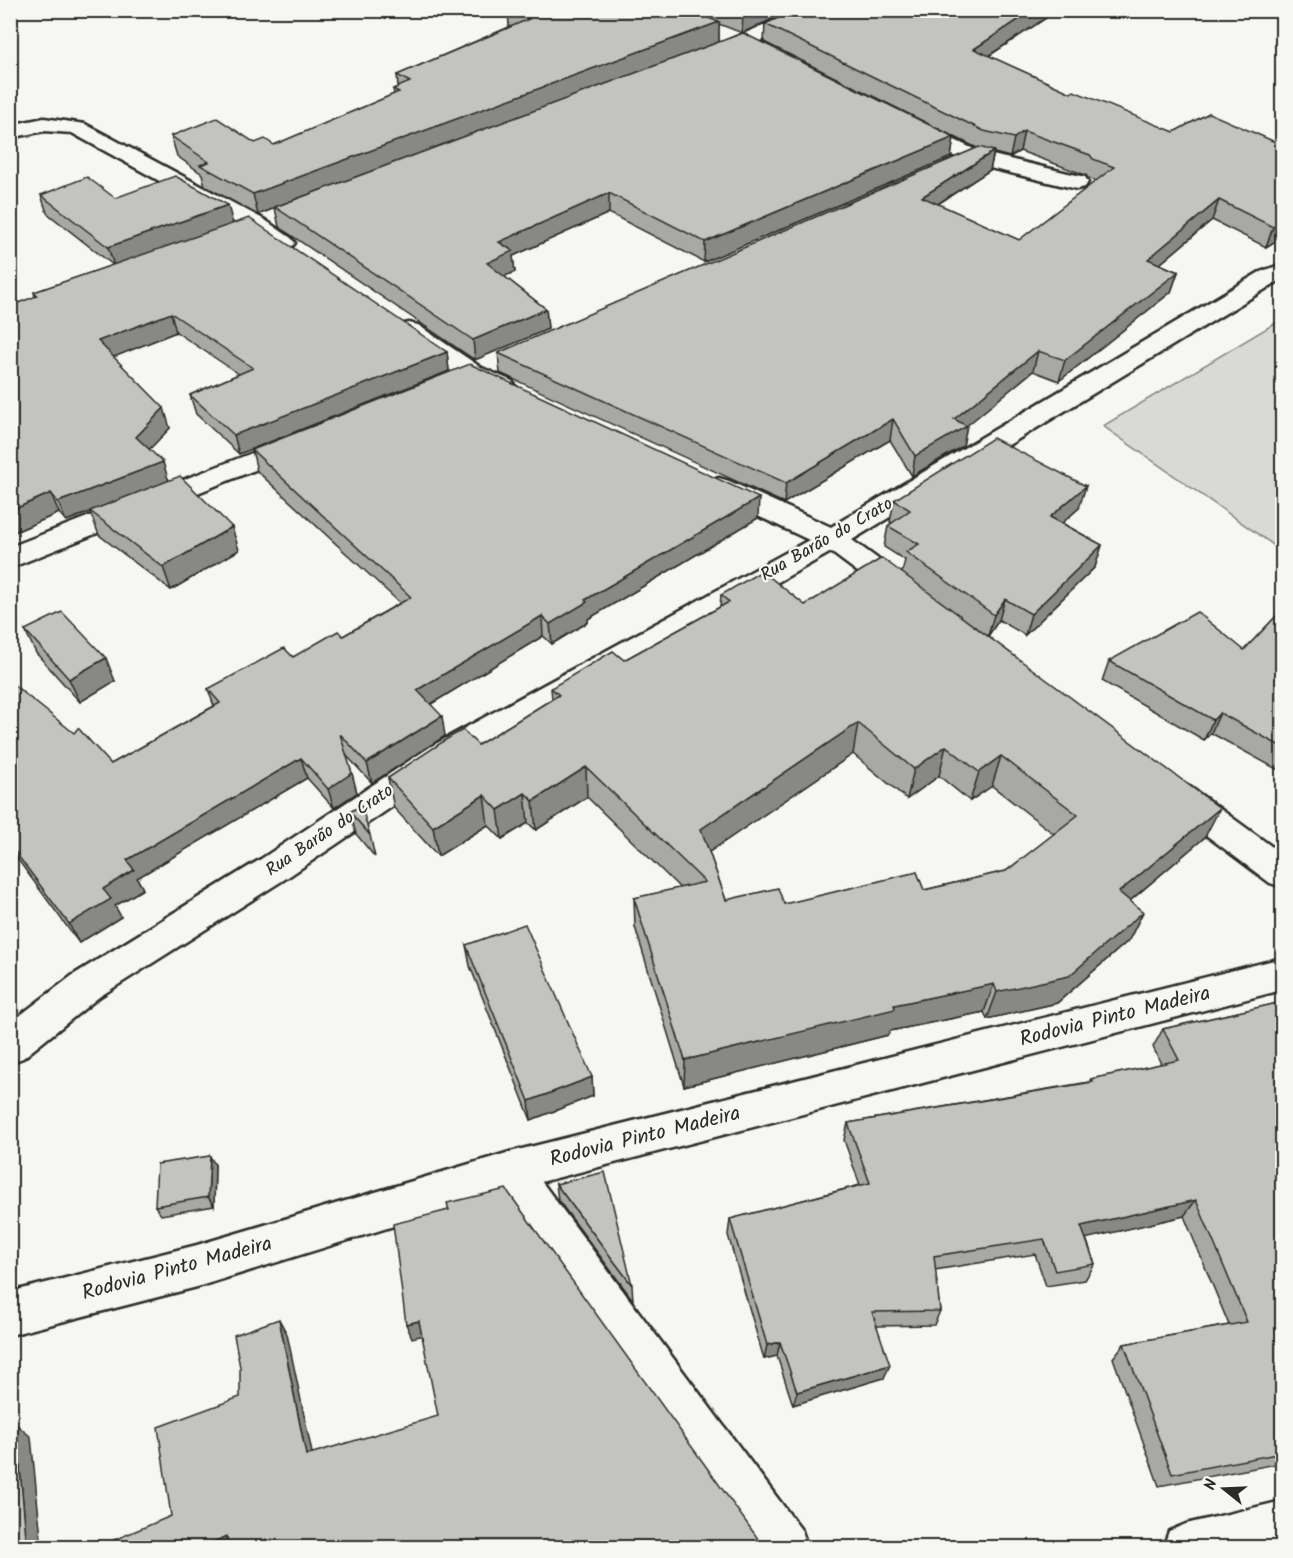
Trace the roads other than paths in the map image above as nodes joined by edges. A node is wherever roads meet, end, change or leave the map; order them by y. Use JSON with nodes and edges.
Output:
{"nodes":[{"id":1,"x":816,"y":10,"type":"edge"},
{"id":2,"x":710,"y":30,"type":"edge"},
{"id":3,"x":743,"y":42,"type":"junction"},
{"id":4,"x":764,"y":53,"type":"edge"},
{"id":5,"x":699,"y":59,"type":"edge"},
{"id":6,"x":890,"y":115,"type":"edge"},
{"id":7,"x":10,"y":132,"type":"edge"},
{"id":8,"x":973,"y":157,"type":"junction"},
{"id":9,"x":941,"y":171,"type":"edge"},
{"id":10,"x":1077,"y":182,"type":"dead end"},
{"id":11,"x":306,"y":259,"type":"edge"},
{"id":12,"x":1282,"y":271,"type":"edge"},
{"id":13,"x":385,"y":313,"type":"edge"},
{"id":14,"x":506,"y":359,"type":"edge"},
{"id":15,"x":462,"y":378,"type":"junction"},
{"id":16,"x":528,"y":398,"type":"edge"},
{"id":17,"x":319,"y":435,"type":"edge"},
{"id":18,"x":690,"y":474,"type":"edge"},
{"id":19,"x":832,"y":539,"type":"junction"},
{"id":20,"x":10,"y":558,"type":"edge"},
{"id":21,"x":928,"y":610,"type":"edge"},
{"id":22,"x":1158,"y":781,"type":"edge"},
{"id":23,"x":1282,"y":873,"type":"edge"},
{"id":24,"x":1282,"y":974,"type":"edge"},
{"id":25,"x":10,"y":1046,"type":"edge"},
{"id":26,"x":510,"y":1172,"type":"junction"},
{"id":27,"x":10,"y":1314,"type":"edge"},
{"id":28,"x":1282,"y":1524,"type":"edge"},
{"id":29,"x":785,"y":1548,"type":"edge"},
{"id":30,"x":1186,"y":1548,"type":"edge"}],
"edges":[{"from":1,"to":3,"type":"street"},
{"from":2,"to":3,"type":"street"},
{"from":3,"to":4,"type":"street"},
{"from":3,"to":5,"type":"street"},
{"from":6,"to":8,"type":"street"},
{"from":7,"to":11,"type":"street"},
{"from":8,"to":9,"type":"street"},
{"from":8,"to":10,"type":"street"},
{"from":12,"to":19,"type":"street","name":"Rua Barão do Crato"},
{"from":13,"to":15,"type":"street"},
{"from":14,"to":15,"type":"street"},
{"from":15,"to":16,"type":"street"},
{"from":17,"to":20,"type":"street"},
{"from":18,"to":19,"type":"street"},
{"from":19,"to":21,"type":"street"},
{"from":19,"to":25,"type":"street","name":"Rua Barão do Crato"},
{"from":22,"to":23,"type":"street"},
{"from":24,"to":26,"type":"street","name":"Rodovia Pinto Madeira"},
{"from":26,"to":27,"type":"street","name":"Rodovia Pinto Madeira"},
{"from":26,"to":29,"type":"street"},
{"from":28,"to":30,"type":"street"}]}
